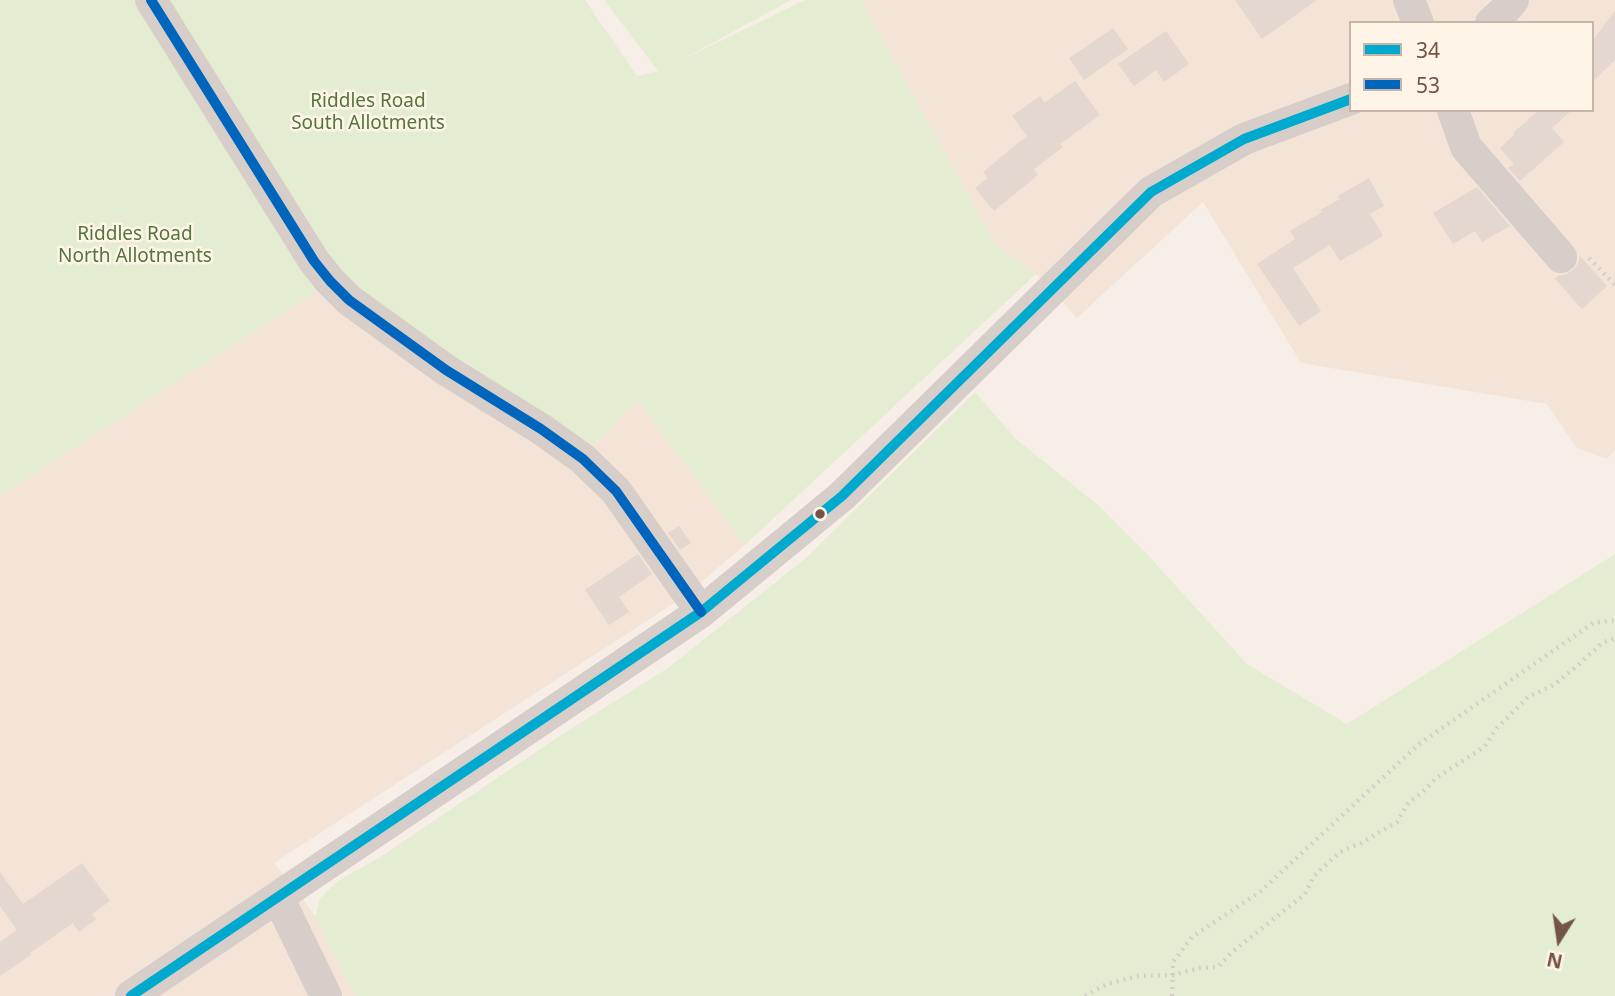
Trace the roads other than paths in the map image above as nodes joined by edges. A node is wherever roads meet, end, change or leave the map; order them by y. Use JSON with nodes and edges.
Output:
{"nodes":[{"id":1,"x":151,"y":0,"type":"edge"},
{"id":2,"x":1409,"y":0,"type":"edge"},
{"id":3,"x":1513,"y":0,"type":"edge"},
{"id":4,"x":1417,"y":21,"type":"edge"},
{"id":5,"x":1494,"y":21,"type":"edge"},
{"id":6,"x":1349,"y":100,"type":"edge"},
{"id":7,"x":1455,"y":112,"type":"edge"},
{"id":8,"x":1561,"y":257,"type":"dead end"},
{"id":9,"x":701,"y":612,"type":"junction"},
{"id":10,"x":278,"y":897,"type":"junction"},
{"id":11,"x":131,"y":996,"type":"edge"},
{"id":12,"x":326,"y":996,"type":"edge"}],
"edges":[{"from":1,"to":9,"type":"street"},
{"from":2,"to":4,"type":"street"},
{"from":3,"to":5,"type":"street"},
{"from":6,"to":9,"type":"street"},
{"from":7,"to":8,"type":"street"},
{"from":9,"to":10,"type":"street"},
{"from":10,"to":11,"type":"street"},
{"from":10,"to":12,"type":"street"}]}
